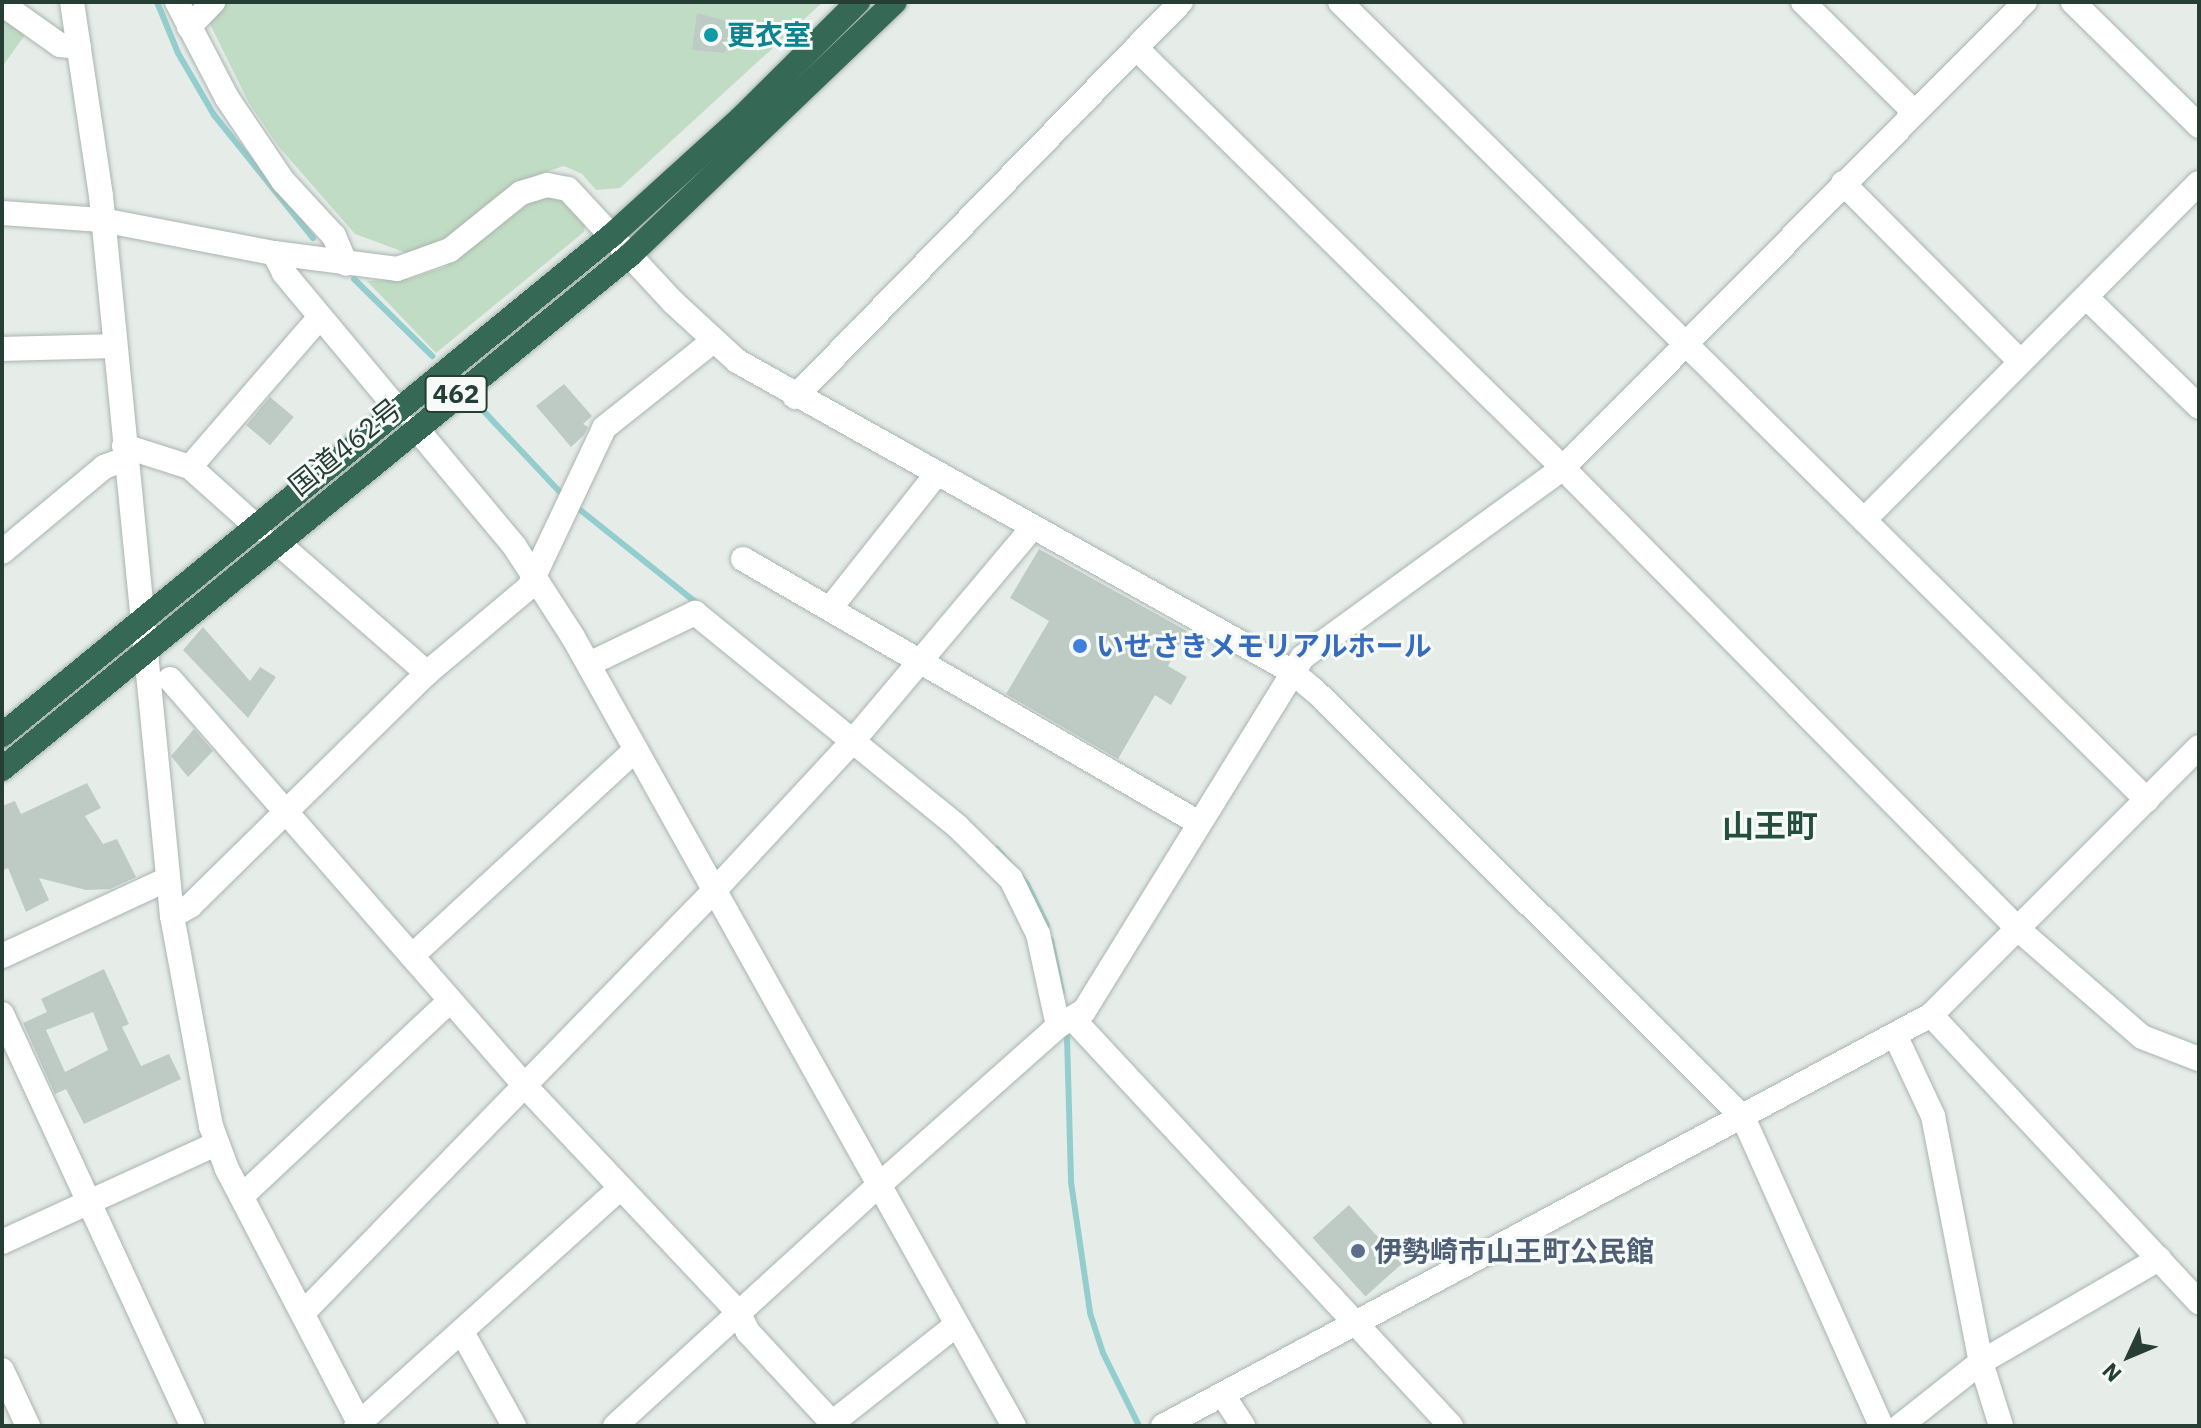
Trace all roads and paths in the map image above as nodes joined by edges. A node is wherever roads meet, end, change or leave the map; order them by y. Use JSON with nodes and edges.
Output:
{"nodes":[{"id":1,"x":72,"y":2,"type":"edge"},
{"id":2,"x":177,"y":2,"type":"edge"},
{"id":3,"x":213,"y":2,"type":"edge"},
{"id":4,"x":858,"y":2,"type":"edge"},
{"id":5,"x":895,"y":2,"type":"edge"},
{"id":6,"x":1181,"y":2,"type":"edge"},
{"id":7,"x":1340,"y":2,"type":"edge"},
{"id":8,"x":1803,"y":2,"type":"edge"},
{"id":9,"x":2025,"y":2,"type":"edge"},
{"id":10,"x":2073,"y":2,"type":"edge"},
{"id":11,"x":2,"y":4,"type":"edge"},
{"id":12,"x":189,"y":27,"type":"junction"},
{"id":13,"x":79,"y":47,"type":"junction"},
{"id":14,"x":1136,"y":48,"type":"junction"},
{"id":15,"x":1913,"y":111,"type":"junction"},
{"id":16,"x":2199,"y":126,"type":"edge"},
{"id":17,"x":1843,"y":183,"type":"junction"},
{"id":18,"x":2199,"y":183,"type":"edge"},
{"id":19,"x":2,"y":213,"type":"edge"},
{"id":20,"x":102,"y":220,"type":"junction"},
{"id":21,"x":612,"y":235,"type":"junction"},
{"id":22,"x":274,"y":253,"type":"junction"},
{"id":23,"x":630,"y":255,"type":"junction"},
{"id":24,"x":346,"y":264,"type":"junction"},
{"id":25,"x":2087,"y":298,"type":"junction"},
{"id":26,"x":320,"y":317,"type":"junction"},
{"id":27,"x":713,"y":341,"type":"junction"},
{"id":28,"x":1688,"y":343,"type":"junction"},
{"id":29,"x":115,"y":346,"type":"junction"},
{"id":30,"x":2,"y":349,"type":"edge"},
{"id":31,"x":2021,"y":362,"type":"junction"},
{"id":32,"x":795,"y":397,"type":"junction"},
{"id":33,"x":2199,"y":407,"type":"edge"},
{"id":34,"x":408,"y":420,"type":"junction"},
{"id":35,"x":125,"y":452,"type":"junction"},
{"id":36,"x":190,"y":467,"type":"junction"},
{"id":37,"x":1563,"y":468,"type":"junction"},
{"id":38,"x":936,"y":475,"type":"junction"},
{"id":39,"x":1864,"y":520,"type":"junction"},
{"id":40,"x":1032,"y":528,"type":"junction"},
{"id":41,"x":268,"y":535,"type":"junction"},
{"id":42,"x":2,"y":552,"type":"edge"},
{"id":43,"x":743,"y":559,"type":"dead end"},
{"id":44,"x":535,"y":576,"type":"junction"},
{"id":45,"x":836,"y":601,"type":"dead end"},
{"id":46,"x":144,"y":622,"type":"junction"},
{"id":47,"x":143,"y":651,"type":"junction"},
{"id":48,"x":918,"y":663,"type":"junction"},
{"id":49,"x":589,"y":664,"type":"junction"},
{"id":50,"x":1291,"y":671,"type":"junction"},
{"id":51,"x":427,"y":673,"type":"junction"},
{"id":52,"x":170,"y":679,"type":"dead end"},
{"id":53,"x":2,"y":735,"type":"edge"},
{"id":54,"x":852,"y":742,"type":"junction"},
{"id":55,"x":2199,"y":747,"type":"edge"},
{"id":56,"x":634,"y":751,"type":"junction"},
{"id":57,"x":2,"y":769,"type":"edge"},
{"id":58,"x":2147,"y":800,"type":"junction"},
{"id":59,"x":286,"y":808,"type":"junction"},
{"id":60,"x":1199,"y":823,"type":"junction"},
{"id":61,"x":168,"y":879,"type":"junction"},
{"id":62,"x":713,"y":892,"type":"junction"},
{"id":63,"x":172,"y":916,"type":"junction"},
{"id":64,"x":2019,"y":930,"type":"junction"},
{"id":65,"x":2,"y":956,"type":"edge"},
{"id":66,"x":412,"y":956,"type":"junction"},
{"id":67,"x":450,"y":1001,"type":"junction"},
{"id":68,"x":2,"y":1014,"type":"edge"},
{"id":69,"x":1931,"y":1015,"type":"junction"},
{"id":70,"x":1066,"y":1023,"type":"junction"},
{"id":71,"x":1896,"y":1037,"type":"junction"},
{"id":72,"x":2199,"y":1059,"type":"edge"},
{"id":73,"x":526,"y":1087,"type":"junction"},
{"id":74,"x":1743,"y":1117,"type":"junction"},
{"id":75,"x":216,"y":1144,"type":"junction"},
{"id":76,"x":878,"y":1186,"type":"junction"},
{"id":77,"x":618,"y":1190,"type":"junction"},
{"id":78,"x":242,"y":1196,"type":"junction"},
{"id":79,"x":88,"y":1201,"type":"junction"},
{"id":80,"x":2,"y":1242,"type":"edge"},
{"id":81,"x":2159,"y":1259,"type":"junction"},
{"id":82,"x":2199,"y":1302,"type":"edge"},
{"id":83,"x":303,"y":1313,"type":"junction"},
{"id":84,"x":739,"y":1313,"type":"junction"},
{"id":85,"x":1355,"y":1322,"type":"junction"},
{"id":86,"x":956,"y":1325,"type":"junction"},
{"id":87,"x":462,"y":1332,"type":"junction"},
{"id":88,"x":1981,"y":1362,"type":"junction"},
{"id":89,"x":2,"y":1370,"type":"edge"},
{"id":90,"x":1223,"y":1395,"type":"junction"},
{"id":91,"x":626,"y":1422,"type":"edge"},
{"id":92,"x":359,"y":1425,"type":"edge"},
{"id":93,"x":834,"y":1425,"type":"edge"},
{"id":94,"x":28,"y":1426,"type":"edge"},
{"id":95,"x":192,"y":1426,"type":"edge"},
{"id":96,"x":514,"y":1426,"type":"edge"},
{"id":97,"x":1014,"y":1426,"type":"edge"},
{"id":98,"x":1163,"y":1426,"type":"edge"},
{"id":99,"x":1243,"y":1426,"type":"edge"},
{"id":100,"x":1451,"y":1426,"type":"edge"},
{"id":101,"x":1881,"y":1426,"type":"edge"},
{"id":102,"x":1900,"y":1426,"type":"edge"},
{"id":103,"x":2001,"y":1426,"type":"edge"}],
"edges":[{"from":1,"to":13,"type":"street"},
{"from":2,"to":12,"type":"street"},
{"from":3,"to":12,"type":"street"},
{"from":4,"to":21,"type":"highway","name":"国道462号","number":"462"},
{"from":5,"to":23,"type":"highway","name":"国道462号","number":"462"},
{"from":6,"to":14,"type":"street"},
{"from":7,"to":28,"type":"street"},
{"from":8,"to":15,"type":"street"},
{"from":9,"to":15,"type":"street"},
{"from":10,"to":16,"type":"street"},
{"from":11,"to":13,"type":"street"},
{"from":12,"to":24,"type":"street"},
{"from":13,"to":20,"type":"street"},
{"from":14,"to":32,"type":"street"},
{"from":14,"to":37,"type":"street"},
{"from":15,"to":17,"type":"street"},
{"from":17,"to":28,"type":"street"},
{"from":17,"to":31,"type":"street"},
{"from":18,"to":25,"type":"street"},
{"from":19,"to":20,"type":"street"},
{"from":20,"to":22,"type":"street"},
{"from":20,"to":29,"type":"street"},
{"from":21,"to":23,"type":"street"},
{"from":21,"to":24,"type":"street"},
{"from":21,"to":34,"type":"highway","name":"国道462号","number":"462"},
{"from":22,"to":24,"type":"street"},
{"from":22,"to":26,"type":"street"},
{"from":23,"to":27,"type":"street"},
{"from":23,"to":34,"type":"highway","name":"国道462号","number":"462"},
{"from":25,"to":31,"type":"street"},
{"from":25,"to":33,"type":"street"},
{"from":26,"to":34,"type":"street"},
{"from":26,"to":36,"type":"street"},
{"from":27,"to":32,"type":"street"},
{"from":27,"to":44,"type":"street"},
{"from":28,"to":37,"type":"street"},
{"from":28,"to":39,"type":"street"},
{"from":29,"to":30,"type":"street"},
{"from":29,"to":35,"type":"street"},
{"from":31,"to":39,"type":"street"},
{"from":32,"to":38,"type":"street"},
{"from":34,"to":41,"type":"highway","name":"国道462号","number":"462"},
{"from":34,"to":44,"type":"street"},
{"from":35,"to":36,"type":"street"},
{"from":35,"to":42,"type":"street"},
{"from":35,"to":46,"type":"street"},
{"from":36,"to":41,"type":"street"},
{"from":37,"to":50,"type":"street"},
{"from":37,"to":64,"type":"street"},
{"from":38,"to":40,"type":"street"},
{"from":38,"to":45,"type":"street"},
{"from":39,"to":58,"type":"street"},
{"from":40,"to":48,"type":"street"},
{"from":40,"to":50,"type":"street"},
{"from":41,"to":46,"type":"highway","name":"国道462号","number":"462"},
{"from":41,"to":47,"type":"highway","name":"国道462号","number":"462"},
{"from":41,"to":51,"type":"street"},
{"from":43,"to":48,"type":"street"},
{"from":44,"to":49,"type":"street"},
{"from":44,"to":51,"type":"street"},
{"from":46,"to":47,"type":"street"},
{"from":46,"to":53,"type":"highway","name":"国道462号","number":"462"},
{"from":47,"to":57,"type":"highway","name":"国道462号","number":"462"},
{"from":47,"to":61,"type":"street"},
{"from":48,"to":54,"type":"street"},
{"from":48,"to":60,"type":"street"},
{"from":49,"to":54,"type":"street"},
{"from":49,"to":56,"type":"street"},
{"from":50,"to":60,"type":"street"},
{"from":50,"to":74,"type":"street"},
{"from":51,"to":59,"type":"street"},
{"from":52,"to":59,"type":"street"},
{"from":54,"to":62,"type":"street"},
{"from":54,"to":70,"type":"street"},
{"from":55,"to":58,"type":"street"},
{"from":56,"to":62,"type":"street"},
{"from":56,"to":66,"type":"street"},
{"from":58,"to":64,"type":"street"},
{"from":59,"to":63,"type":"street"},
{"from":59,"to":66,"type":"street"},
{"from":60,"to":70,"type":"street"},
{"from":61,"to":63,"type":"street"},
{"from":61,"to":65,"type":"street"},
{"from":62,"to":73,"type":"street"},
{"from":62,"to":76,"type":"street"},
{"from":63,"to":75,"type":"street"},
{"from":64,"to":69,"type":"street"},
{"from":64,"to":72,"type":"street"},
{"from":66,"to":67,"type":"street"},
{"from":67,"to":73,"type":"street"},
{"from":67,"to":78,"type":"street"},
{"from":68,"to":79,"type":"street"},
{"from":69,"to":71,"type":"street"},
{"from":69,"to":81,"type":"street"},
{"from":70,"to":76,"type":"street"},
{"from":70,"to":85,"type":"street"},
{"from":71,"to":74,"type":"street"},
{"from":71,"to":88,"type":"street"},
{"from":73,"to":77,"type":"street"},
{"from":73,"to":83,"type":"street"},
{"from":74,"to":85,"type":"street"},
{"from":74,"to":101,"type":"street"},
{"from":75,"to":78,"type":"street"},
{"from":75,"to":79,"type":"street"},
{"from":76,"to":84,"type":"street"},
{"from":76,"to":86,"type":"street"},
{"from":77,"to":84,"type":"street"},
{"from":77,"to":87,"type":"street"},
{"from":78,"to":83,"type":"street"},
{"from":79,"to":80,"type":"street"},
{"from":79,"to":95,"type":"street"},
{"from":81,"to":82,"type":"street"},
{"from":81,"to":88,"type":"street"},
{"from":83,"to":92,"type":"street"},
{"from":84,"to":91,"type":"street"},
{"from":84,"to":93,"type":"street"},
{"from":85,"to":90,"type":"street"},
{"from":85,"to":100,"type":"street"},
{"from":86,"to":93,"type":"street"},
{"from":86,"to":97,"type":"street"},
{"from":87,"to":92,"type":"street"},
{"from":87,"to":96,"type":"street"},
{"from":88,"to":102,"type":"street"},
{"from":88,"to":103,"type":"street"},
{"from":89,"to":94,"type":"street"},
{"from":90,"to":98,"type":"street"},
{"from":90,"to":99,"type":"street"}]}
